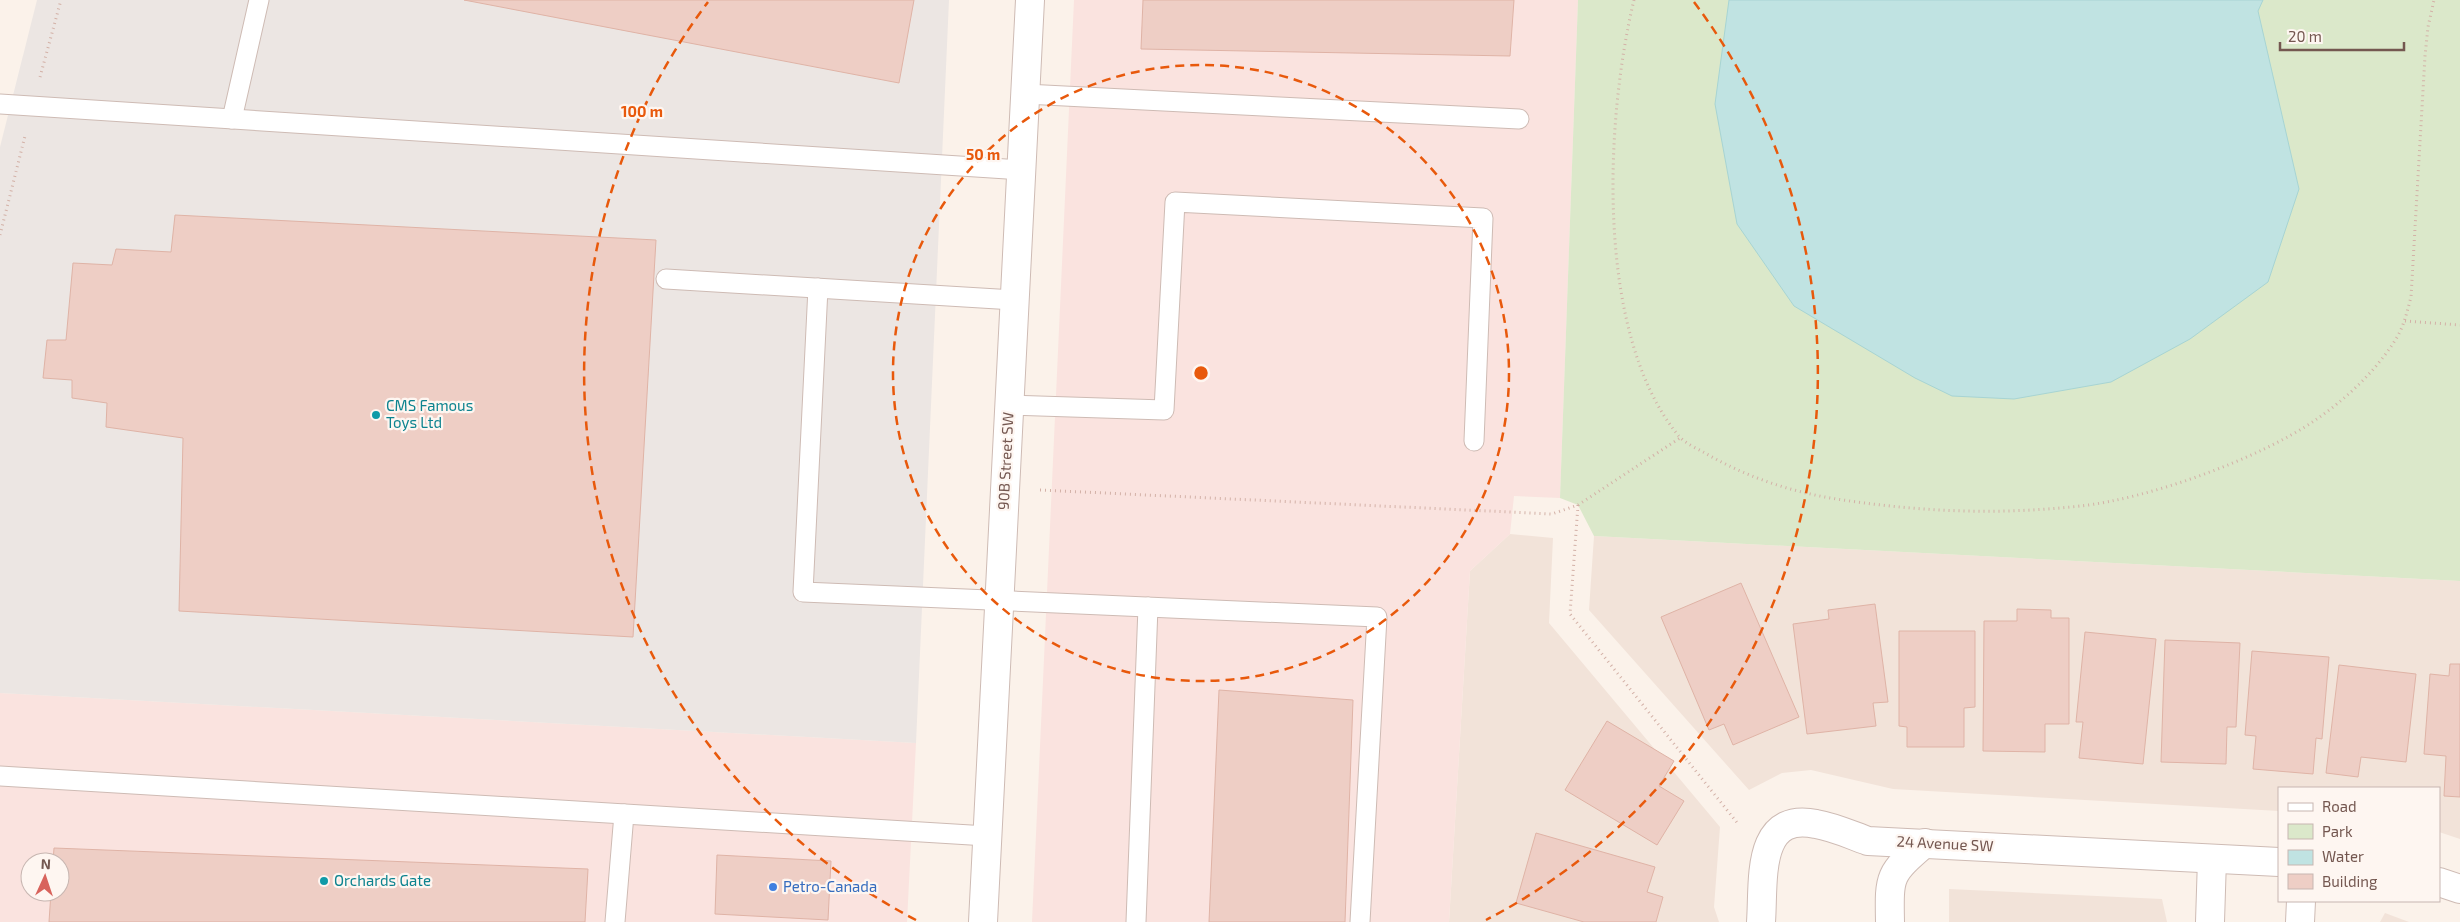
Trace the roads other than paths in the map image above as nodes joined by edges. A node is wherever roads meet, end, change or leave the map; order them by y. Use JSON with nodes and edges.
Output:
{"nodes":[{"id":1,"x":259,"y":0,"type":"edge"},
{"id":2,"x":1030,"y":0,"type":"edge"},
{"id":3,"x":1025,"y":94,"type":"junction"},
{"id":4,"x":0,"y":104,"type":"edge"},
{"id":5,"x":232,"y":119,"type":"junction"},
{"id":6,"x":1519,"y":119,"type":"dead end"},
{"id":7,"x":1021,"y":170,"type":"junction"},
{"id":8,"x":666,"y":279,"type":"dead end"},
{"id":9,"x":818,"y":288,"type":"junction"},
{"id":10,"x":1014,"y":300,"type":"junction"},
{"id":11,"x":1009,"y":405,"type":"junction"},
{"id":12,"x":1474,"y":441,"type":"dead end"},
{"id":13,"x":999,"y":600,"type":"junction"},
{"id":14,"x":1148,"y":607,"type":"junction"},
{"id":15,"x":0,"y":776,"type":"edge"},
{"id":16,"x":624,"y":814,"type":"junction"},
{"id":17,"x":987,"y":836,"type":"junction"},
{"id":18,"x":1924,"y":843,"type":"junction"},
{"id":19,"x":2212,"y":859,"type":"junction"},
{"id":20,"x":2278,"y":862,"type":"edge"},
{"id":21,"x":2440,"y":882,"type":"edge"},
{"id":22,"x":2460,"y":889,"type":"edge"},
{"id":23,"x":2302,"y":902,"type":"edge"},
{"id":24,"x":615,"y":922,"type":"edge"},
{"id":25,"x":983,"y":922,"type":"edge"},
{"id":26,"x":1136,"y":922,"type":"edge"},
{"id":27,"x":1360,"y":922,"type":"edge"},
{"id":28,"x":1761,"y":922,"type":"edge"},
{"id":29,"x":1890,"y":922,"type":"edge"},
{"id":30,"x":2210,"y":922,"type":"edge"},
{"id":31,"x":2300,"y":922,"type":"edge"}],
"edges":[{"from":1,"to":5,"type":"lane"},
{"from":2,"to":3,"type":"street","name":"90B Street SW"},
{"from":3,"to":6,"type":"lane"},
{"from":3,"to":7,"type":"street","name":"90B Street SW"},
{"from":4,"to":5,"type":"lane"},
{"from":5,"to":7,"type":"lane"},
{"from":7,"to":10,"type":"street","name":"90B Street SW"},
{"from":8,"to":9,"type":"lane"},
{"from":9,"to":10,"type":"lane"},
{"from":9,"to":13,"type":"lane"},
{"from":10,"to":11,"type":"street","name":"90B Street SW"},
{"from":11,"to":12,"type":"lane"},
{"from":11,"to":13,"type":"street","name":"90B Street SW"},
{"from":13,"to":14,"type":"lane"},
{"from":13,"to":17,"type":"street","name":"90B Street SW"},
{"from":14,"to":26,"type":"lane"},
{"from":14,"to":27,"type":"lane"},
{"from":15,"to":16,"type":"lane"},
{"from":16,"to":17,"type":"lane"},
{"from":16,"to":24,"type":"lane"},
{"from":17,"to":25,"type":"street","name":"90B Street SW"},
{"from":18,"to":19,"type":"street","name":"24 Avenue SW"},
{"from":18,"to":28,"type":"street","name":"24 Avenue SW"},
{"from":18,"to":29,"type":"street"},
{"from":19,"to":20,"type":"street","name":"24 Avenue SW"},
{"from":19,"to":30,"type":"street"},
{"from":21,"to":22,"type":"street"},
{"from":23,"to":31,"type":"street"}]}
